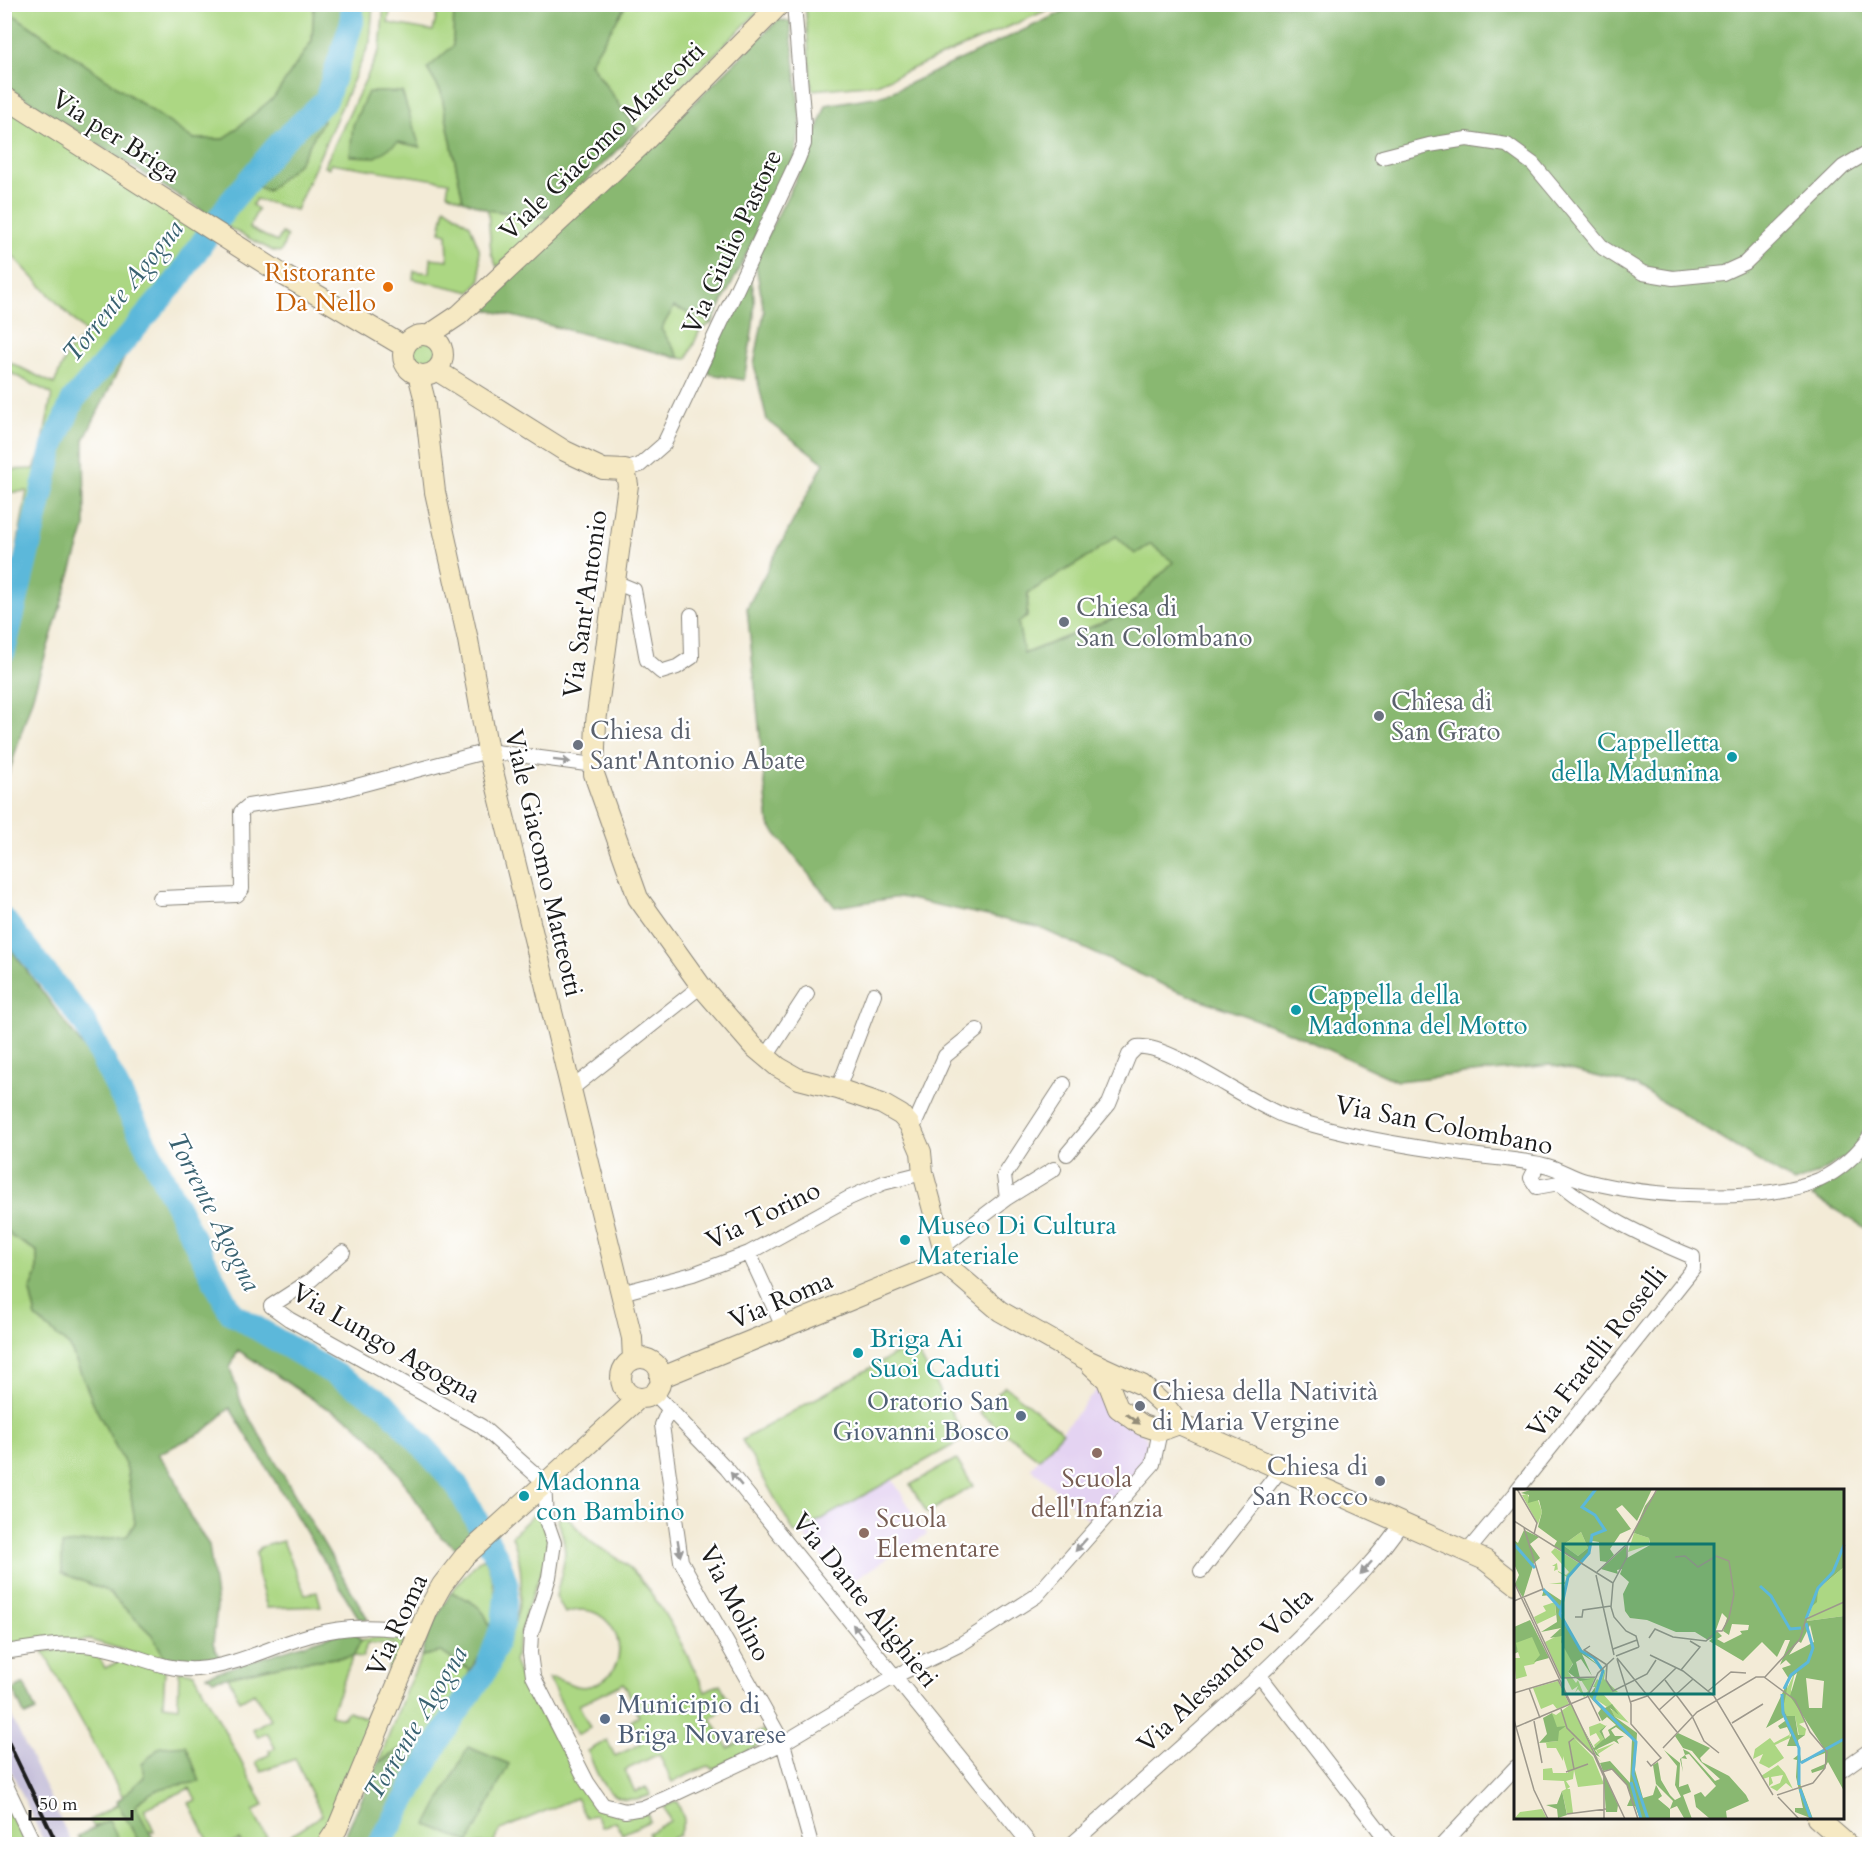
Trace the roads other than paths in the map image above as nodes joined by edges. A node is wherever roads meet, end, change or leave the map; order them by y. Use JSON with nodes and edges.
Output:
{"nodes":[{"id":1,"x":780,"y":4,"type":"edge"},
{"id":2,"x":794,"y":4,"type":"edge"},
{"id":3,"x":4,"y":97,"type":"edge"},
{"id":4,"x":1869,"y":151,"type":"edge"},
{"id":5,"x":1383,"y":157,"type":"dead end"},
{"id":6,"x":423,"y":341,"type":"junction"},
{"id":7,"x":428,"y":373,"type":"junction"},
{"id":8,"x":625,"y":470,"type":"junction"},
{"id":9,"x":617,"y":583,"type":"junction"},
{"id":10,"x":691,"y":615,"type":"dead end"},
{"id":11,"x":488,"y":751,"type":"junction"},
{"id":12,"x":594,"y":765,"type":"junction"},
{"id":13,"x":160,"y":898,"type":"dead end"},
{"id":14,"x":701,"y":986,"type":"junction"},
{"id":15,"x":807,"y":994,"type":"dead end"},
{"id":16,"x":874,"y":994,"type":"dead end"},
{"id":17,"x":977,"y":1030,"type":"dead end"},
{"id":18,"x":766,"y":1057,"type":"junction"},
{"id":19,"x":1064,"y":1084,"type":"dead end"},
{"id":20,"x":838,"y":1089,"type":"junction"},
{"id":21,"x":570,"y":1090,"type":"junction"},
{"id":22,"x":912,"y":1130,"type":"junction"},
{"id":23,"x":1869,"y":1136,"type":"edge"},
{"id":24,"x":1067,"y":1155,"type":"dead end"},
{"id":25,"x":1538,"y":1164,"type":"junction"},
{"id":26,"x":1054,"y":1169,"type":"dead end"},
{"id":27,"x":923,"y":1173,"type":"junction"},
{"id":28,"x":1007,"y":1198,"type":"junction"},
{"id":29,"x":344,"y":1252,"type":"dead end"},
{"id":30,"x":749,"y":1253,"type":"junction"},
{"id":31,"x":943,"y":1255,"type":"junction"},
{"id":32,"x":621,"y":1293,"type":"junction"},
{"id":33,"x":784,"y":1329,"type":"junction"},
{"id":34,"x":1085,"y":1359,"type":"junction"},
{"id":35,"x":640,"y":1360,"type":"junction"},
{"id":36,"x":645,"y":1390,"type":"junction"},
{"id":37,"x":669,"y":1409,"type":"junction"},
{"id":38,"x":1179,"y":1424,"type":"junction"},
{"id":39,"x":1160,"y":1431,"type":"junction"},
{"id":40,"x":1281,"y":1469,"type":"junction"},
{"id":41,"x":544,"y":1482,"type":"junction"},
{"id":42,"x":1518,"y":1489,"type":"edge"},
{"id":43,"x":1514,"y":1494,"type":"edge"},
{"id":44,"x":1401,"y":1522,"type":"junction"},
{"id":45,"x":1467,"y":1552,"type":"junction"},
{"id":46,"x":1201,"y":1571,"type":"dead end"},
{"id":47,"x":1514,"y":1583,"type":"edge"},
{"id":48,"x":420,"y":1631,"type":"junction"},
{"id":49,"x":4,"y":1652,"type":"edge"},
{"id":50,"x":894,"y":1676,"type":"junction"},
{"id":51,"x":1260,"y":1676,"type":"junction"},
{"id":52,"x":783,"y":1743,"type":"junction"},
{"id":53,"x":1869,"y":1750,"type":"edge"},
{"id":54,"x":1514,"y":1768,"type":"edge"},
{"id":55,"x":1844,"y":1769,"type":"edge"},
{"id":56,"x":4,"y":1781,"type":"edge"},
{"id":57,"x":1819,"y":1819,"type":"edge"},
{"id":58,"x":34,"y":1845,"type":"edge"},
{"id":59,"x":327,"y":1845,"type":"edge"},
{"id":60,"x":811,"y":1845,"type":"edge"},
{"id":61,"x":1030,"y":1845,"type":"edge"},
{"id":62,"x":1072,"y":1845,"type":"edge"},
{"id":63,"x":1390,"y":1845,"type":"edge"},
{"id":64,"x":1443,"y":1845,"type":"edge"},
{"id":65,"x":1847,"y":1845,"type":"edge"}],
"edges":[{"from":1,"to":6,"type":"street","name":"Viale Giacomo Matteotti"},
{"from":2,"to":8,"type":"street","name":"Via Giulio Pastore"},
{"from":3,"to":6,"type":"street","name":"Via per Briga"},
{"from":4,"to":5,"type":"street"},
{"from":6,"to":7,"type":"street"},
{"from":6,"to":7,"type":"street"},
{"from":7,"to":8,"type":"street"},
{"from":7,"to":11,"type":"street","name":"Viale Giacomo Matteotti"},
{"from":8,"to":9,"type":"street","name":"Via Sant'Antonio"},
{"from":9,"to":10,"type":"street"},
{"from":9,"to":12,"type":"street","name":"Via Sant'Antonio"},
{"from":11,"to":12,"type":"street","one_way":true},
{"from":11,"to":13,"type":"street"},
{"from":11,"to":21,"type":"street","name":"Viale Giacomo Matteotti"},
{"from":12,"to":14,"type":"street","name":"Via Sant'Antonio"},
{"from":14,"to":18,"type":"street","name":"Via Sant'Antonio"},
{"from":14,"to":21,"type":"street"},
{"from":15,"to":18,"type":"street"},
{"from":16,"to":20,"type":"street"},
{"from":17,"to":22,"type":"street"},
{"from":18,"to":20,"type":"street","name":"Via Sant'Antonio"},
{"from":19,"to":28,"type":"street"},
{"from":20,"to":22,"type":"street","name":"Via Sant'Antonio"},
{"from":21,"to":32,"type":"street","name":"Viale Giacomo Matteotti"},
{"from":22,"to":27,"type":"street","name":"Via Sant'Antonio"},
{"from":23,"to":25,"type":"street","name":"Via San Colombano"},
{"from":24,"to":25,"type":"street","name":"Via San Colombano"},
{"from":25,"to":42,"type":"street","name":"Via Fratelli Rosselli"},
{"from":26,"to":28,"type":"street"},
{"from":27,"to":30,"type":"street","name":"Via Torino"},
{"from":27,"to":31,"type":"street","name":"Via Sant'Antonio"},
{"from":28,"to":31,"type":"street"},
{"from":29,"to":41,"type":"street","name":"Via Lungo Agogna"},
{"from":30,"to":32,"type":"street","name":"Via Torino"},
{"from":30,"to":33,"type":"street"},
{"from":31,"to":33,"type":"street","name":"Via Roma"},
{"from":31,"to":34,"type":"street"},
{"from":32,"to":35,"type":"street","name":"Viale Giacomo Matteotti"},
{"from":33,"to":36,"type":"street","name":"Via Roma"},
{"from":34,"to":38,"type":"street"},
{"from":34,"to":39,"type":"street","one_way":true},
{"from":35,"to":36,"type":"street","name":"Viale Giacomo Matteotti"},
{"from":35,"to":36,"type":"street"},
{"from":36,"to":37,"type":"street","name":"Via Dante Alighieri"},
{"from":36,"to":41,"type":"street","name":"Via Roma"},
{"from":50,"to":37,"type":"street","name":"Via Dante Alighieri","one_way":true},
{"from":37,"to":52,"type":"street","name":"Via Molino","one_way":true},
{"from":38,"to":39,"type":"street"},
{"from":38,"to":40,"type":"street"},
{"from":39,"to":50,"type":"street","one_way":true},
{"from":40,"to":44,"type":"street"},
{"from":40,"to":46,"type":"street"},
{"from":41,"to":48,"type":"street","name":"Via Roma"},
{"from":41,"to":52,"type":"street"},
{"from":43,"to":45,"type":"street","name":"Via Fratelli Rosselli"},
{"from":44,"to":45,"type":"street"},
{"from":44,"to":51,"type":"street","name":"Via Alessandro Volta","one_way":true},
{"from":45,"to":47,"type":"street"},
{"from":48,"to":49,"type":"street"},
{"from":48,"to":59,"type":"street","name":"Via Roma"},
{"from":50,"to":52,"type":"street"},
{"from":50,"to":61,"type":"street","name":"Via Dante Alighieri"},
{"from":51,"to":62,"type":"street","name":"Via Alessandro Volta"},
{"from":51,"to":63,"type":"street"},
{"from":52,"to":60,"type":"street","name":"Via Molino"},
{"from":53,"to":55,"type":"street"},
{"from":54,"to":64,"type":"street"},
{"from":56,"to":58,"type":"street"},
{"from":57,"to":65,"type":"street"}]}
